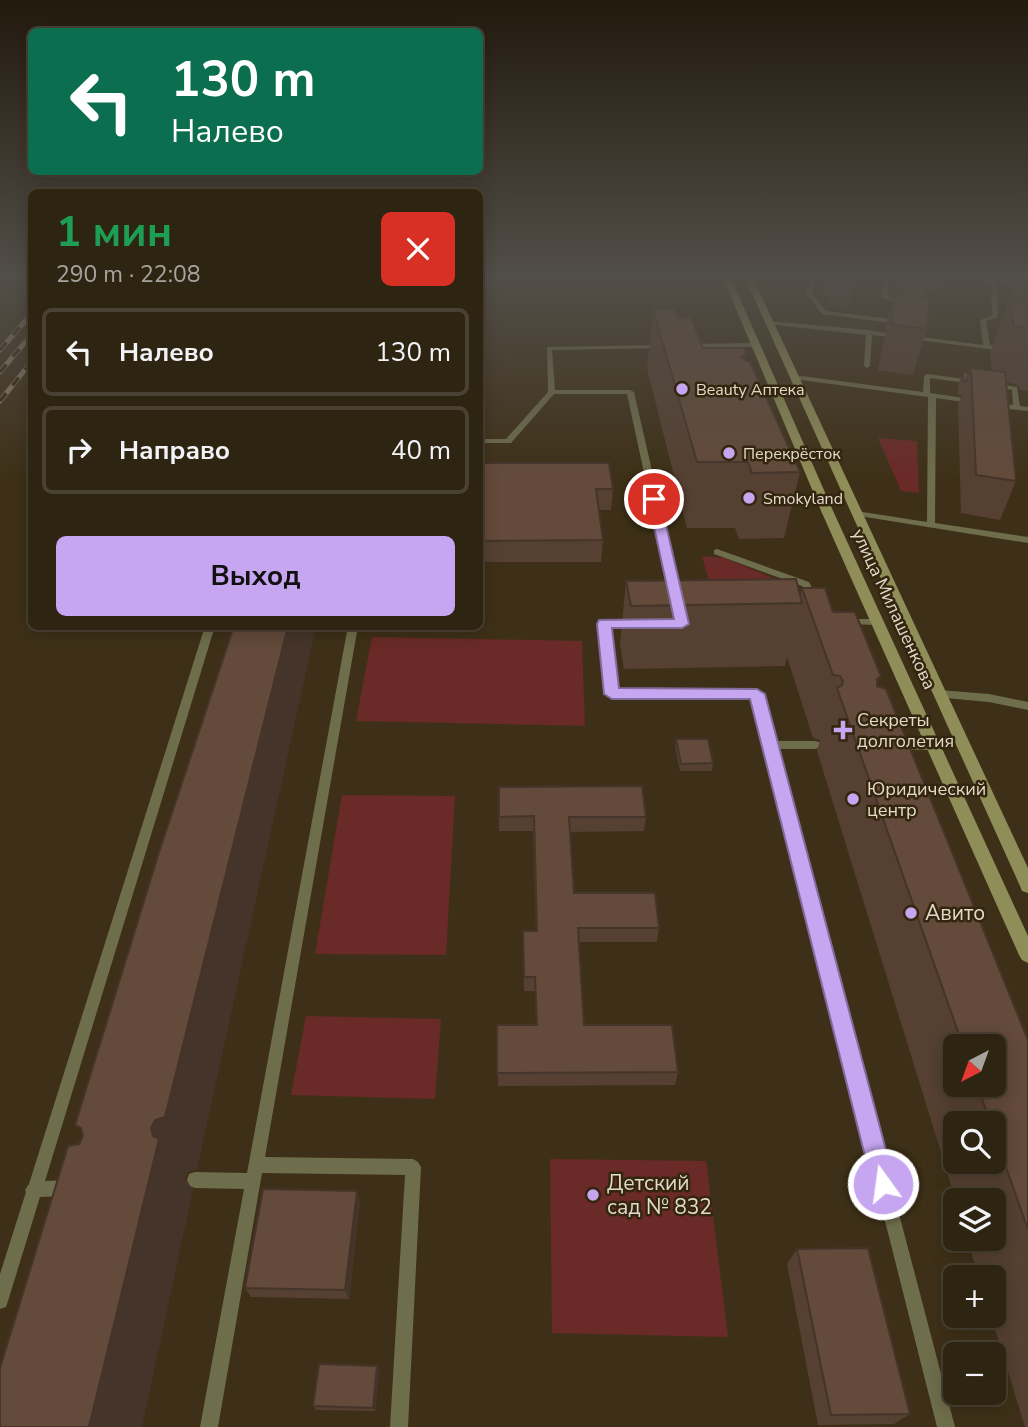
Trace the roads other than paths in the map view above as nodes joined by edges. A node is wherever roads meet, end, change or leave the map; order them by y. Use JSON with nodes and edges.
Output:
{"nodes":[{"id":1,"x":755,"y":345,"type":"joint"},
{"id":2,"x":779,"y":345,"type":"edge"},
{"id":3,"x":868,"y":345,"type":"edge"},
{"id":4,"x":968,"y":345,"type":"edge"},
{"id":5,"x":987,"y":347,"type":"joint"},
{"id":6,"x":1028,"y":352,"type":"edge"},
{"id":7,"x":867,"y":366,"type":"dead end"},
{"id":8,"x":794,"y":377,"type":"junction"},
{"id":9,"x":977,"y":383,"type":"edge"},
{"id":10,"x":990,"y":384,"type":"edge"},
{"id":11,"x":552,"y":392,"type":"junction"},
{"id":12,"x":929,"y":396,"type":"junction"},
{"id":13,"x":1017,"y":408,"type":"junction"},
{"id":14,"x":1028,"y":409,"type":"edge"},
{"id":15,"x":775,"y":419,"type":"edge"},
{"id":16,"x":788,"y":420,"type":"junction"},
{"id":17,"x":483,"y":441,"type":"edge"},
{"id":18,"x":856,"y":513,"type":"junction"},
{"id":19,"x":931,"y":524,"type":"junction"},
{"id":20,"x":1028,"y":540,"type":"edge"},
{"id":21,"x":717,"y":552,"type":"dead end"},
{"id":22,"x":678,"y":606,"type":"edge"},
{"id":23,"x":819,"y":613,"type":"edge"},
{"id":24,"x":837,"y":622,"type":"edge"},
{"id":25,"x":878,"y":622,"type":"junction"},
{"id":26,"x":643,"y":624,"type":"edge"},
{"id":27,"x":209,"y":630,"type":"edge"},
{"id":28,"x":352,"y":630,"type":"edge"},
{"id":29,"x":939,"y":694,"type":"junction"},
{"id":30,"x":1028,"y":706,"type":"edge"},
{"id":31,"x":770,"y":745,"type":"junction"},
{"id":32,"x":815,"y":745,"type":"dead end"},
{"id":33,"x":883,"y":746,"type":"edge"},
{"id":34,"x":934,"y":746,"type":"junction"},
{"id":35,"x":1028,"y":886,"type":"edge"},
{"id":36,"x":1028,"y":955,"type":"edge"},
{"id":37,"x":255,"y":1173,"type":"junction"},
{"id":38,"x":195,"y":1180,"type":"dead end"},
{"id":39,"x":87,"y":1187,"type":"edge"},
{"id":40,"x":33,"y":1189,"type":"junction"},
{"id":41,"x":0,"y":1301,"type":"edge"},
{"id":42,"x":209,"y":1427,"type":"edge"},
{"id":43,"x":399,"y":1427,"type":"edge"},
{"id":44,"x":946,"y":1427,"type":"edge"}],
"edges":[{"from":1,"to":11,"type":"lane"},
{"from":1,"to":16,"type":"main road","name":"улица Милашенкова"},
{"from":2,"to":8,"type":"main road","name":"улица Милашенкова"},
{"from":3,"to":7,"type":"lane"},
{"from":4,"to":5,"type":"lane"},
{"from":5,"to":6,"type":"lane"},
{"from":8,"to":12,"type":"lane"},
{"from":8,"to":18,"type":"main road","name":"улица Милашенкова"},
{"from":9,"to":12,"type":"lane"},
{"from":10,"to":13,"type":"lane"},
{"from":11,"to":17,"type":"lane"},
{"from":11,"to":22,"type":"lane"},
{"from":12,"to":13,"type":"lane"},
{"from":12,"to":19,"type":"lane"},
{"from":13,"to":14,"type":"lane"},
{"from":15,"to":16,"type":"lane"},
{"from":16,"to":25,"type":"main road","name":"улица Милашенкова"},
{"from":18,"to":19,"type":"lane"},
{"from":18,"to":29,"type":"main road","name":"улица Милашенкова"},
{"from":19,"to":20,"type":"lane"},
{"from":21,"to":23,"type":"lane"},
{"from":24,"to":25,"type":"lane"},
{"from":25,"to":34,"type":"main road","name":"улица Милашенкова"},
{"from":26,"to":31,"type":"lane"},
{"from":27,"to":40,"type":"lane"},
{"from":28,"to":37,"type":"lane"},
{"from":29,"to":30,"type":"lane"},
{"from":29,"to":35,"type":"main road","name":"улица Милашенкова"},
{"from":31,"to":32,"type":"lane"},
{"from":31,"to":44,"type":"lane"},
{"from":33,"to":34,"type":"lane"},
{"from":34,"to":36,"type":"main road","name":"улица Милашенкова"},
{"from":37,"to":38,"type":"lane"},
{"from":37,"to":42,"type":"lane"},
{"from":37,"to":43,"type":"lane"},
{"from":39,"to":40,"type":"lane"},
{"from":40,"to":41,"type":"lane"}]}
